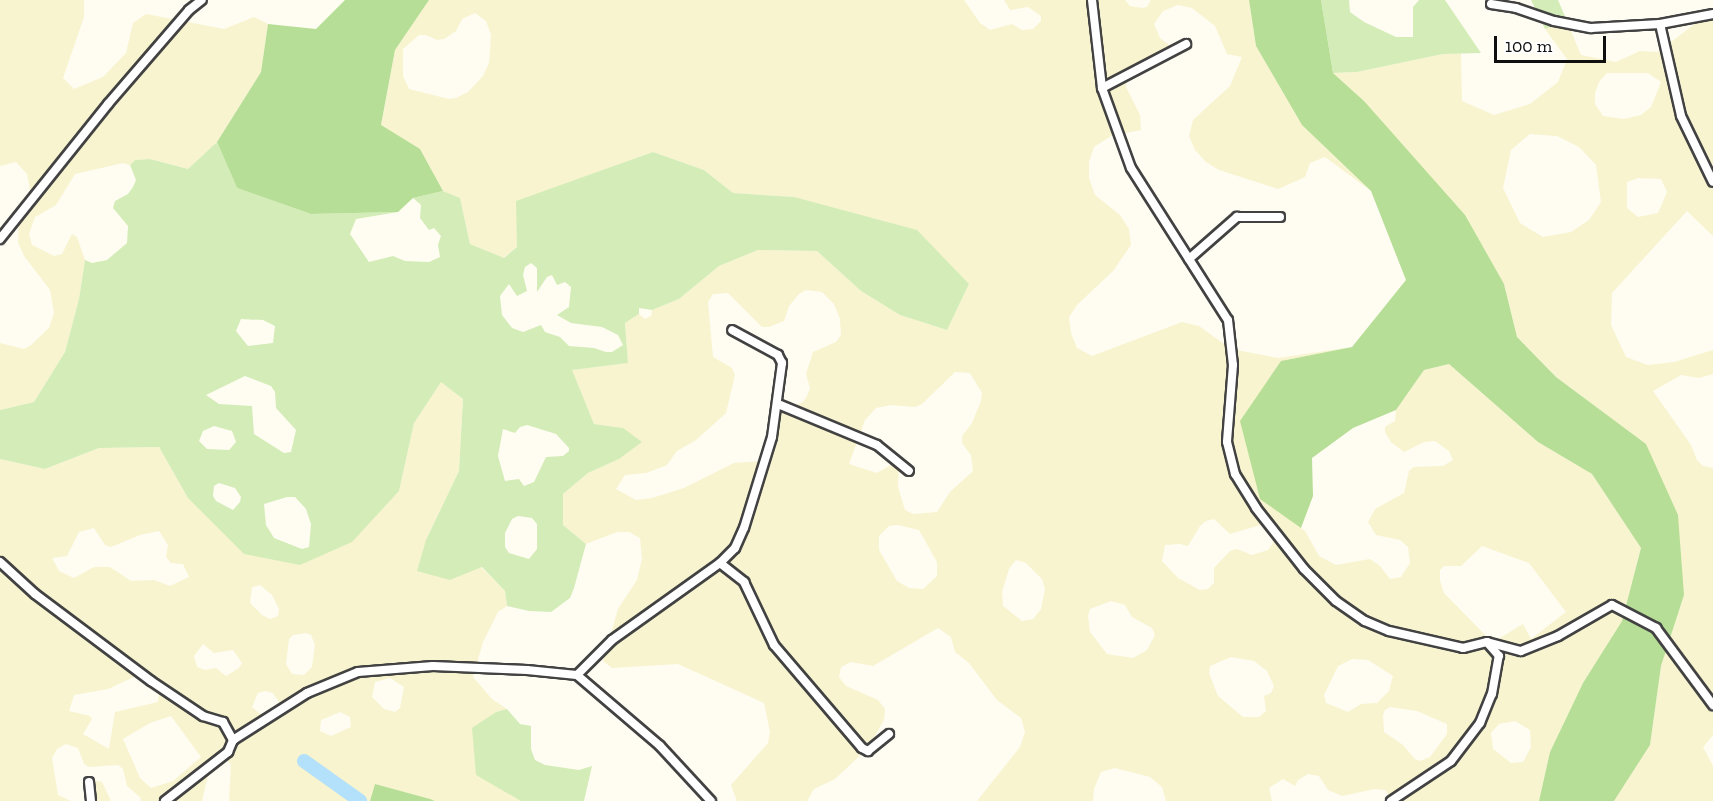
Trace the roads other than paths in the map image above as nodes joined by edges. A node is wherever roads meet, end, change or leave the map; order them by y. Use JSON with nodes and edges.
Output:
{"nodes":[{"id":1,"x":202,"y":0,"type":"edge"},
{"id":2,"x":1092,"y":0,"type":"edge"},
{"id":3,"x":1491,"y":4,"type":"dead end"},
{"id":4,"x":1713,"y":14,"type":"edge"},
{"id":5,"x":1660,"y":24,"type":"junction"},
{"id":6,"x":1186,"y":44,"type":"dead end"},
{"id":7,"x":1102,"y":88,"type":"junction"},
{"id":8,"x":1713,"y":182,"type":"edge"},
{"id":9,"x":1280,"y":217,"type":"dead end"},
{"id":10,"x":0,"y":238,"type":"edge"},
{"id":11,"x":1189,"y":259,"type":"junction"},
{"id":12,"x":732,"y":330,"type":"dead end"},
{"id":13,"x":778,"y":404,"type":"junction"},
{"id":14,"x":909,"y":471,"type":"dead end"},
{"id":15,"x":0,"y":562,"type":"edge"},
{"id":16,"x":720,"y":563,"type":"junction"},
{"id":17,"x":1487,"y":642,"type":"junction"},
{"id":18,"x":577,"y":675,"type":"junction"},
{"id":19,"x":1713,"y":705,"type":"edge"},
{"id":20,"x":889,"y":734,"type":"dead end"},
{"id":21,"x":233,"y":740,"type":"junction"},
{"id":22,"x":89,"y":782,"type":"dead end"},
{"id":23,"x":169,"y":800,"type":"edge"},
{"id":24,"x":91,"y":801,"type":"edge"},
{"id":25,"x":711,"y":801,"type":"edge"},
{"id":26,"x":1391,"y":801,"type":"edge"}],
"edges":[{"from":1,"to":10,"type":"street"},
{"from":2,"to":7,"type":"street"},
{"from":3,"to":5,"type":"street"},
{"from":4,"to":5,"type":"street"},
{"from":5,"to":8,"type":"street"},
{"from":6,"to":7,"type":"street"},
{"from":7,"to":11,"type":"street"},
{"from":9,"to":11,"type":"street"},
{"from":11,"to":17,"type":"street"},
{"from":12,"to":13,"type":"street"},
{"from":13,"to":14,"type":"street"},
{"from":13,"to":16,"type":"street"},
{"from":15,"to":21,"type":"street"},
{"from":16,"to":18,"type":"street"},
{"from":16,"to":20,"type":"street"},
{"from":17,"to":19,"type":"street"},
{"from":17,"to":26,"type":"street"},
{"from":18,"to":21,"type":"street"},
{"from":18,"to":25,"type":"street"},
{"from":21,"to":23,"type":"street"},
{"from":22,"to":24,"type":"street"}]}
